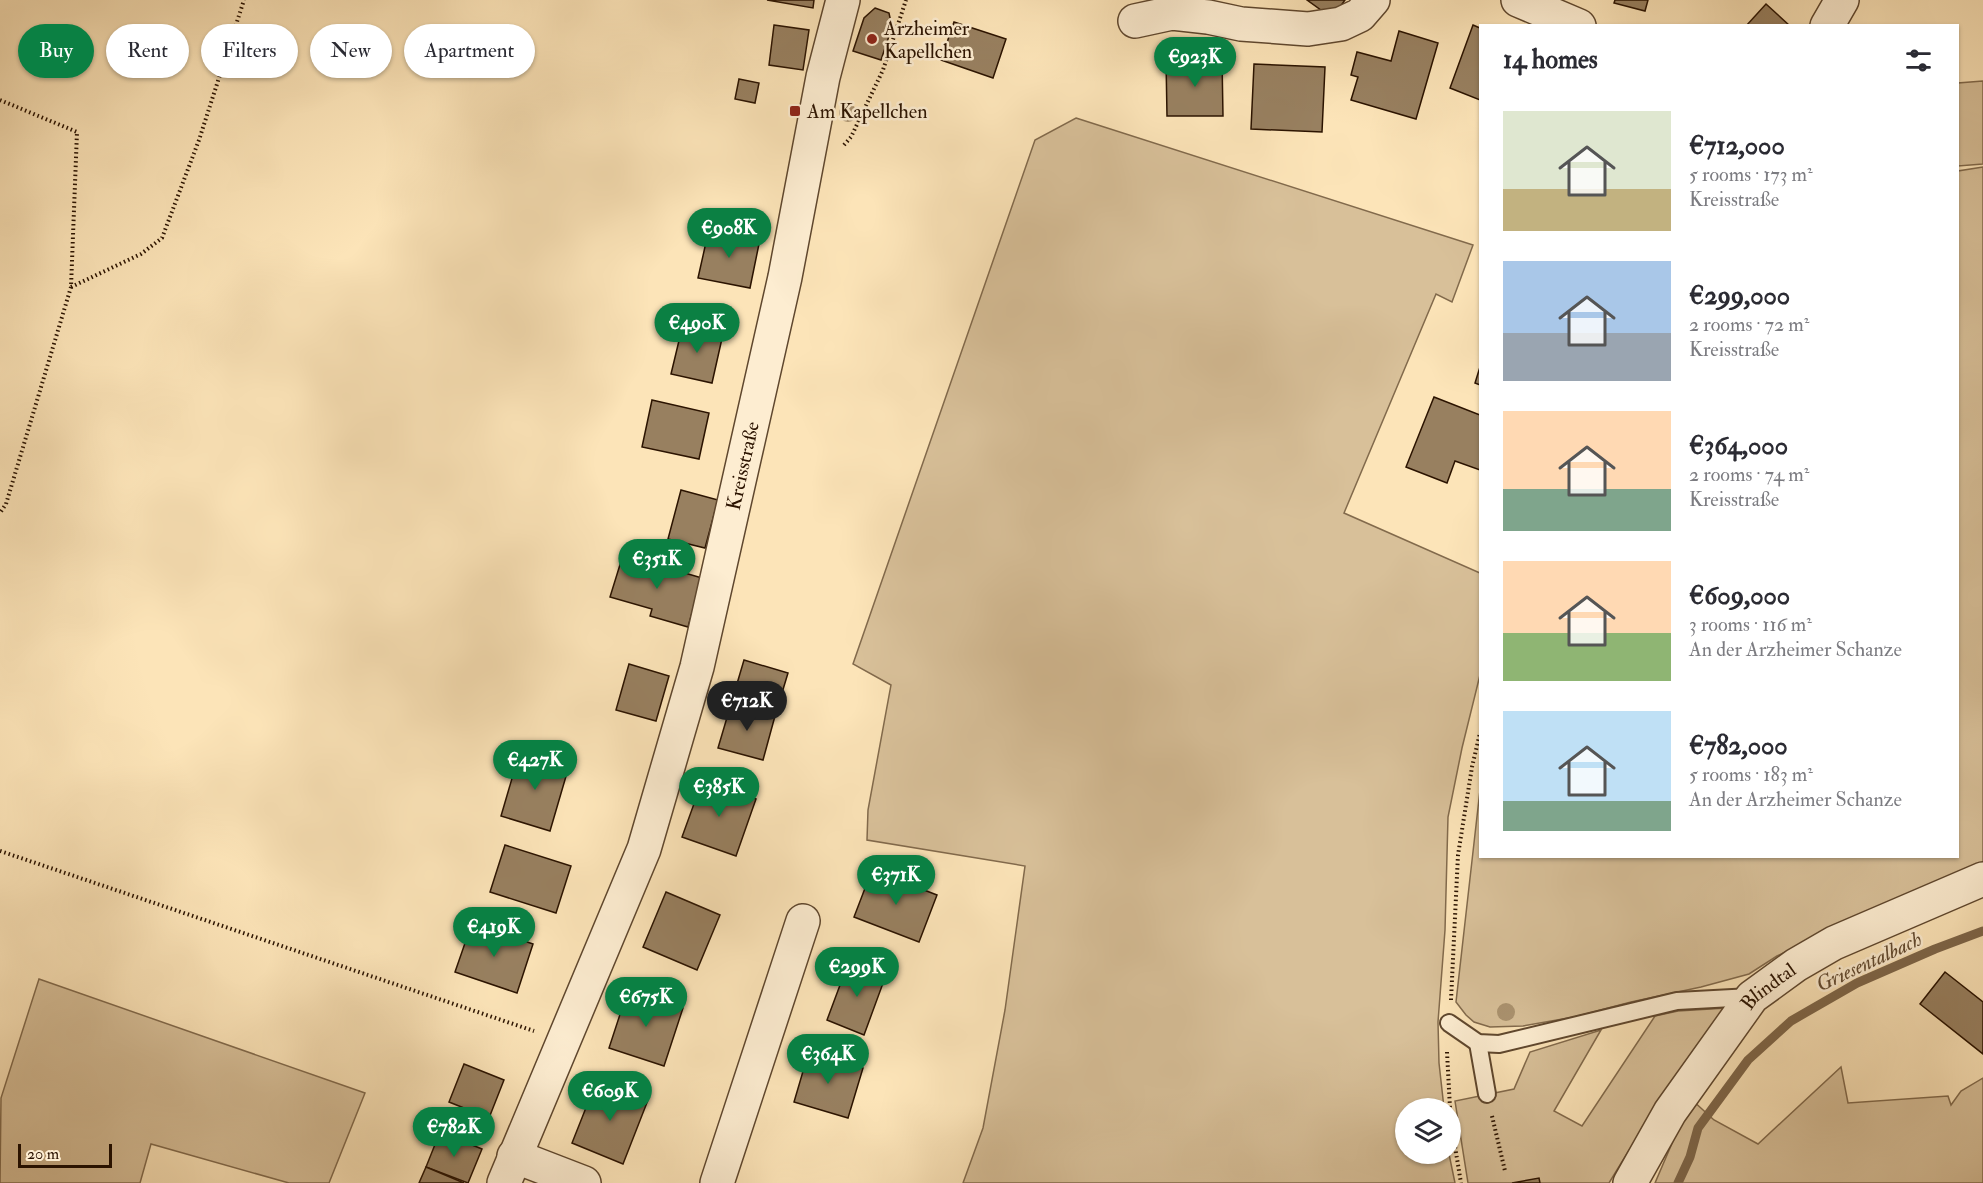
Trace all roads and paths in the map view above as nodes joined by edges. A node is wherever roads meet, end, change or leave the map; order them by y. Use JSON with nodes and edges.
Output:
{"nodes":[{"id":1,"x":244,"y":0,"type":"edge"},
{"id":2,"x":843,"y":0,"type":"edge"},
{"id":3,"x":906,"y":0,"type":"edge"},
{"id":4,"x":1372,"y":0,"type":"edge"},
{"id":5,"x":1518,"y":0,"type":"edge"},
{"id":6,"x":1842,"y":0,"type":"edge"},
{"id":7,"x":1135,"y":21,"type":"dead end"},
{"id":8,"x":1574,"y":24,"type":"edge"},
{"id":9,"x":1828,"y":24,"type":"edge"},
{"id":10,"x":0,"y":100,"type":"edge"},
{"id":11,"x":805,"y":172,"type":"junction"},
{"id":12,"x":71,"y":287,"type":"junction"},
{"id":13,"x":0,"y":513,"type":"edge"},
{"id":14,"x":1479,"y":737,"type":"edge"},
{"id":15,"x":0,"y":851,"type":"edge"},
{"id":16,"x":1983,"y":879,"type":"edge"},
{"id":17,"x":803,"y":921,"type":"dead end"},
{"id":18,"x":1752,"y":997,"type":"junction"},
{"id":19,"x":1449,"y":1023,"type":"junction"},
{"id":20,"x":562,"y":1041,"type":"junction"},
{"id":21,"x":1478,"y":1043,"type":"junction"},
{"id":22,"x":1487,"y":1094,"type":"joint"},
{"id":23,"x":1449,"y":1098,"type":"edge"},
{"id":24,"x":1458,"y":1164,"type":"edge"},
{"id":25,"x":509,"y":1170,"type":"edge"},
{"id":26,"x":1505,"y":1171,"type":"dead end"},
{"id":27,"x":584,"y":1183,"type":"edge"},
{"id":28,"x":717,"y":1183,"type":"edge"},
{"id":29,"x":1461,"y":1183,"type":"edge"},
{"id":30,"x":1630,"y":1183,"type":"edge"}],
"edges":[{"from":1,"to":12,"type":"path"},
{"from":2,"to":11,"type":"street","name":"Kreisstraße"},
{"from":3,"to":11,"type":"path"},
{"from":4,"to":7,"type":"street"},
{"from":5,"to":8,"type":"street"},
{"from":6,"to":9,"type":"street"},
{"from":10,"to":12,"type":"path"},
{"from":11,"to":20,"type":"street","name":"Kreisstraße"},
{"from":12,"to":13,"type":"path"},
{"from":14,"to":19,"type":"path"},
{"from":15,"to":20,"type":"path"},
{"from":16,"to":18,"type":"street","name":"Blindtal"},
{"from":17,"to":28,"type":"street"},
{"from":18,"to":21,"type":"lane"},
{"from":18,"to":30,"type":"street","name":"Blindtal"},
{"from":19,"to":21,"type":"lane"},
{"from":19,"to":23,"type":"path"},
{"from":20,"to":25,"type":"street","name":"Kreisstraße"},
{"from":21,"to":22,"type":"lane"},
{"from":22,"to":26,"type":"path"},
{"from":24,"to":29,"type":"path"},
{"from":25,"to":27,"type":"street"}]}
